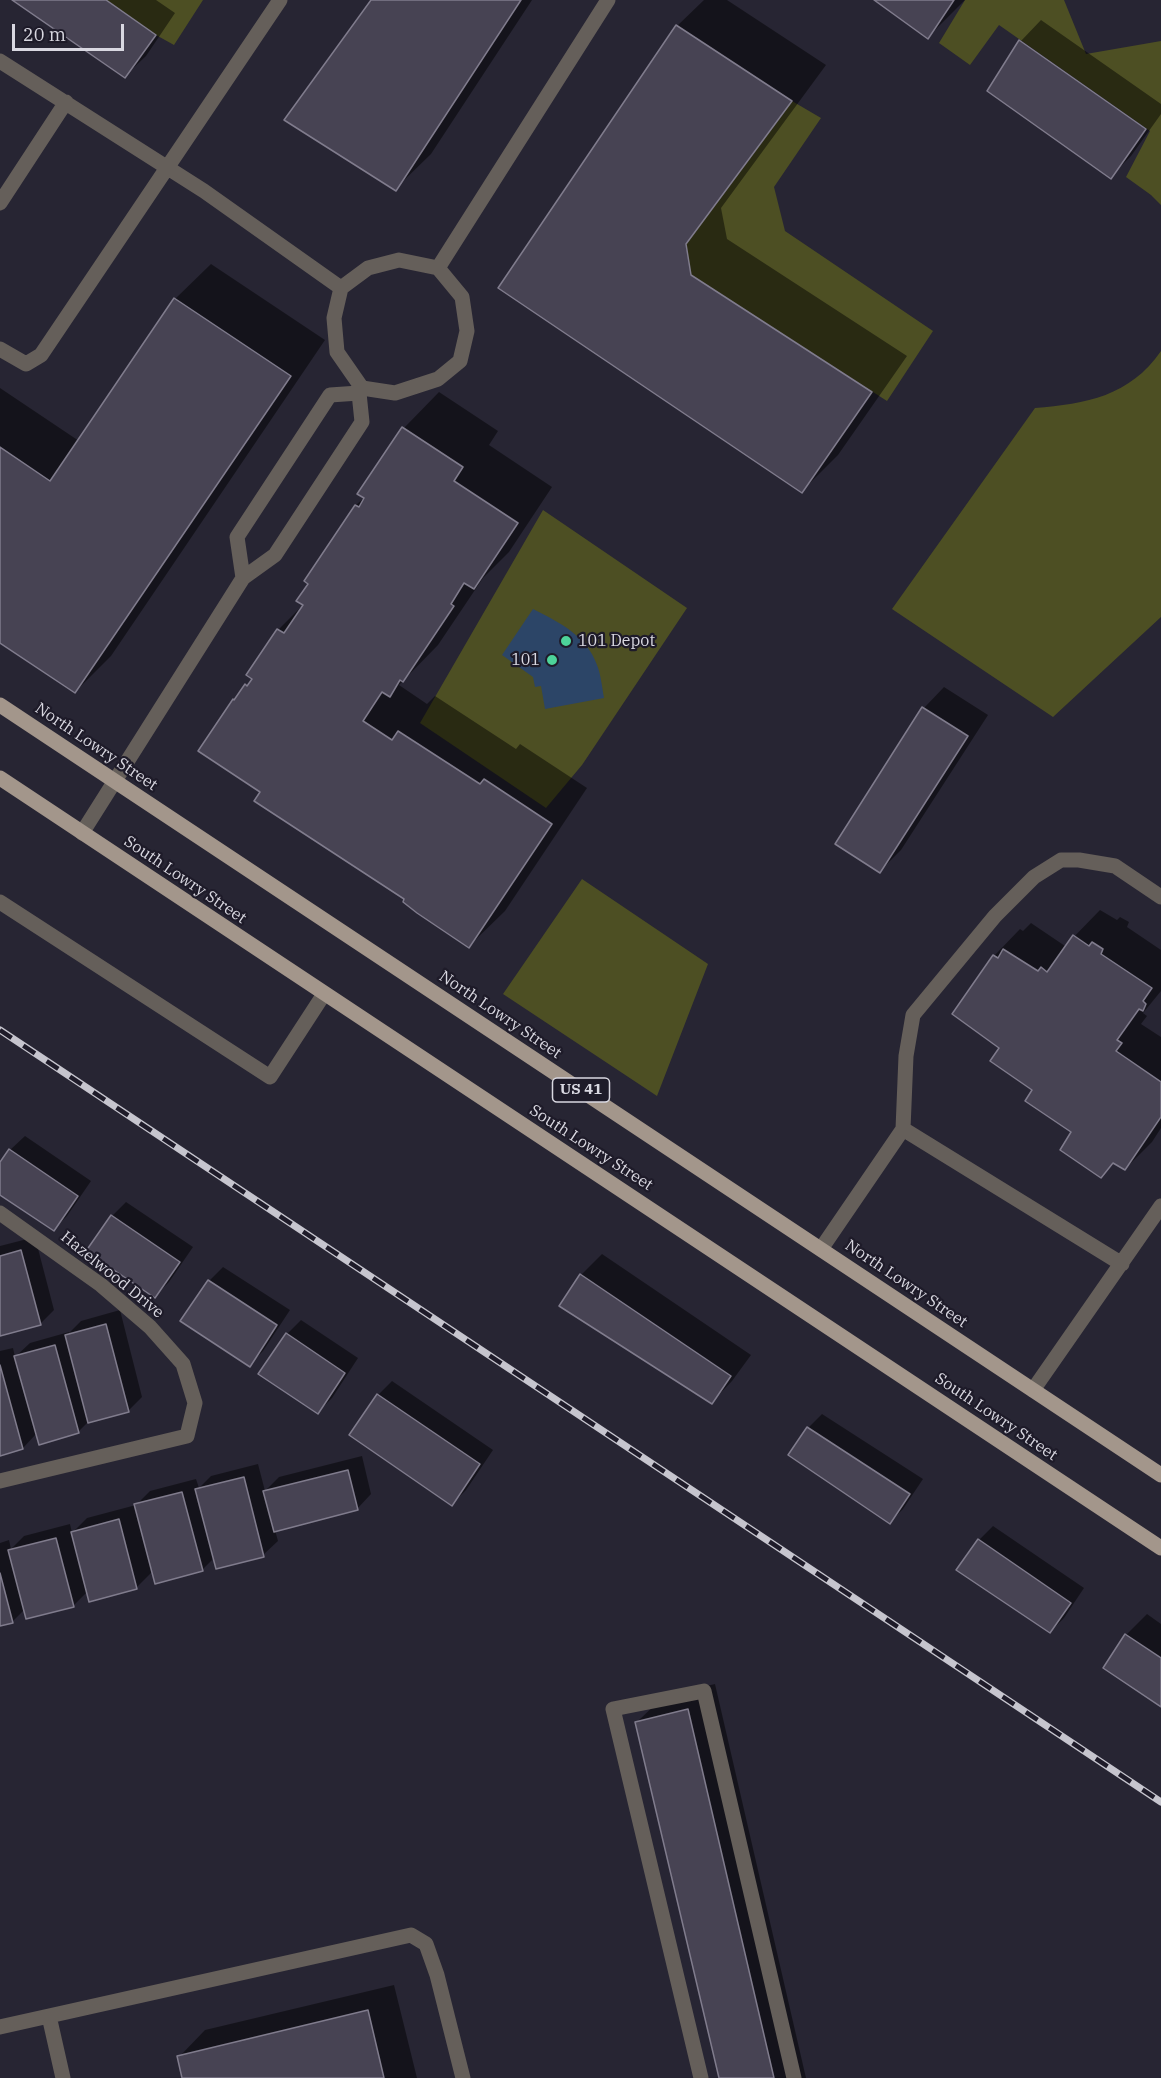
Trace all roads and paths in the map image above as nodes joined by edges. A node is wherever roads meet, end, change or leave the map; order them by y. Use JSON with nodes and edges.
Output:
{"nodes":[{"id":1,"x":280,"y":0,"type":"edge"},
{"id":2,"x":608,"y":0,"type":"edge"},
{"id":3,"x":0,"y":61,"type":"edge"},
{"id":4,"x":66,"y":102,"type":"junction"},
{"id":5,"x":166,"y":167,"type":"junction"},
{"id":6,"x":0,"y":203,"type":"edge"},
{"id":7,"x":438,"y":268,"type":"junction"},
{"id":8,"x":341,"y":288,"type":"junction"},
{"id":9,"x":0,"y":349,"type":"edge"},
{"id":10,"x":360,"y":390,"type":"junction"},
{"id":11,"x":243,"y":578,"type":"junction"},
{"id":12,"x":0,"y":705,"type":"edge"},
{"id":13,"x":0,"y":778,"type":"edge"},
{"id":14,"x":116,"y":782,"type":"junction"},
{"id":15,"x":82,"y":833,"type":"junction"},
{"id":16,"x":1161,"y":897,"type":"edge"},
{"id":17,"x":0,"y":902,"type":"edge"},
{"id":18,"x":324,"y":994,"type":"junction"},
{"id":19,"x":903,"y":1129,"type":"junction"},
{"id":20,"x":1161,"y":1206,"type":"edge"},
{"id":21,"x":0,"y":1213,"type":"edge"},
{"id":22,"x":821,"y":1249,"type":"junction"},
{"id":23,"x":1122,"y":1264,"type":"junction"},
{"id":24,"x":1033,"y":1390,"type":"junction"},
{"id":25,"x":1161,"y":1475,"type":"edge"},
{"id":26,"x":0,"y":1481,"type":"edge"},
{"id":27,"x":1161,"y":1548,"type":"edge"},
{"id":28,"x":49,"y":2016,"type":"junction"},
{"id":29,"x":0,"y":2026,"type":"edge"},
{"id":30,"x":63,"y":2078,"type":"edge"},
{"id":31,"x":463,"y":2078,"type":"edge"},
{"id":32,"x":701,"y":2078,"type":"edge"},
{"id":33,"x":794,"y":2078,"type":"edge"}],
"edges":[{"from":1,"to":5,"type":"street"},
{"from":2,"to":7,"type":"street"},
{"from":3,"to":4,"type":"street"},
{"from":4,"to":5,"type":"street"},
{"from":4,"to":6,"type":"street"},
{"from":5,"to":8,"type":"street"},
{"from":5,"to":9,"type":"street"},
{"from":7,"to":8,"type":"street"},
{"from":7,"to":10,"type":"street"},
{"from":8,"to":10,"type":"street"},
{"from":10,"to":11,"type":"street"},
{"from":10,"to":11,"type":"street"},
{"from":11,"to":14,"type":"street"},
{"from":12,"to":14,"type":"main road","name":"North Lowry Street","number":"US 41"},
{"from":13,"to":15,"type":"main road","name":"South Lowry Street"},
{"from":14,"to":15,"type":"street"},
{"from":14,"to":22,"type":"main road","name":"North Lowry Street","number":"US 41"},
{"from":15,"to":18,"type":"main road","name":"South Lowry Street"},
{"from":16,"to":19,"type":"street"},
{"from":17,"to":18,"type":"street"},
{"from":18,"to":27,"type":"main road","name":"South Lowry Street"},
{"from":19,"to":22,"type":"street"},
{"from":19,"to":23,"type":"street"},
{"from":20,"to":23,"type":"street"},
{"from":21,"to":26,"type":"street","name":"Hazelwood Drive"},
{"from":22,"to":24,"type":"main road","name":"North Lowry Street","number":"US 41"},
{"from":23,"to":24,"type":"street"},
{"from":24,"to":25,"type":"main road","name":"North Lowry Street","number":"US 41"},
{"from":28,"to":29,"type":"street"},
{"from":28,"to":30,"type":"street"},
{"from":28,"to":31,"type":"street"},
{"from":32,"to":33,"type":"street"}]}
